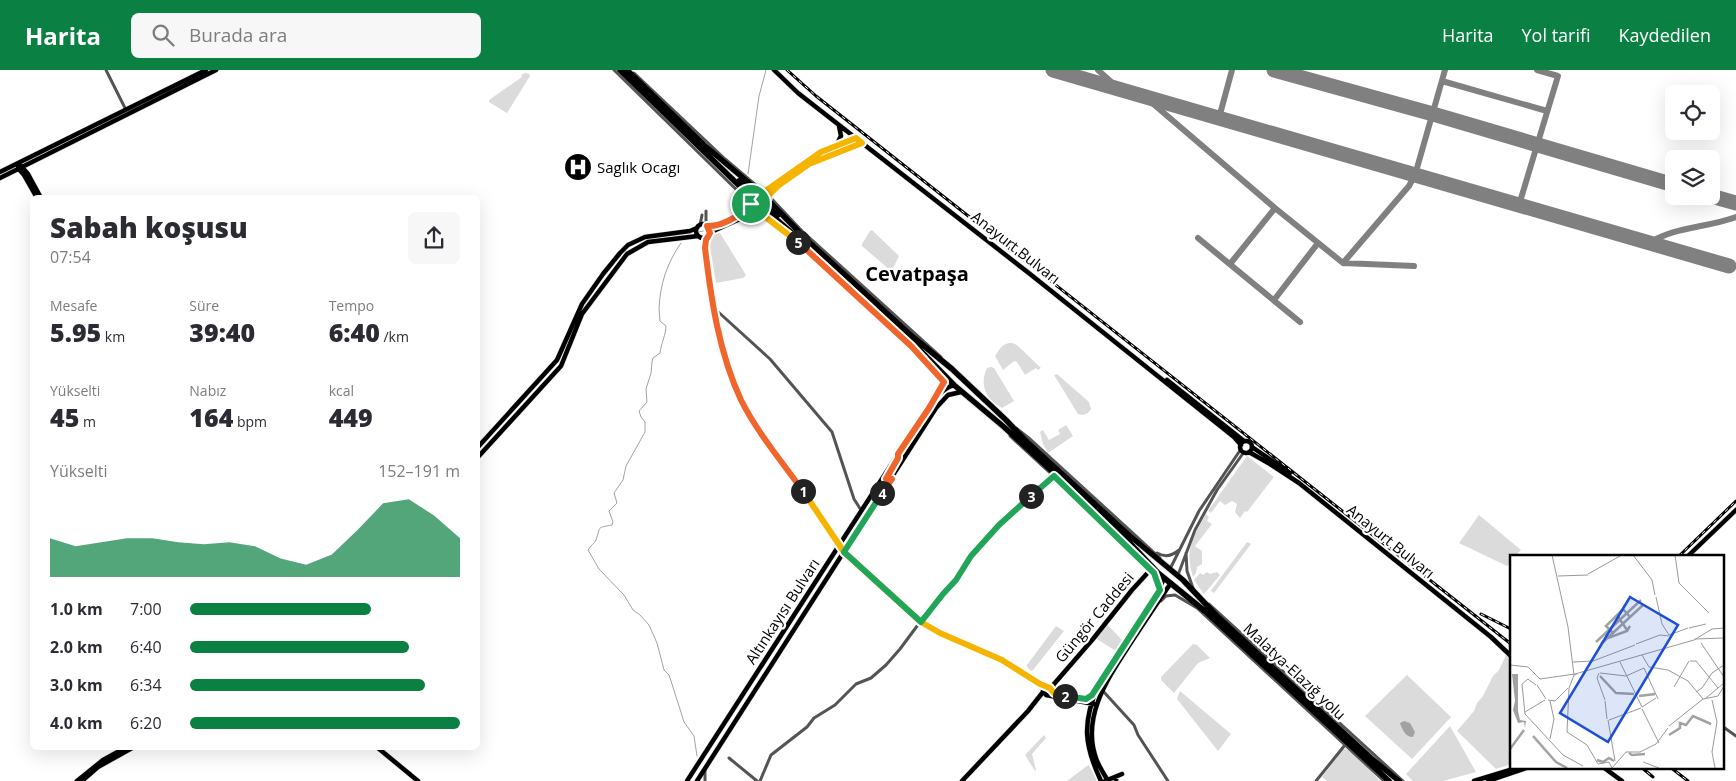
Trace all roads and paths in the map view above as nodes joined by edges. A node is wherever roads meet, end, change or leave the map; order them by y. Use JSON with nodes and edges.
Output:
{"nodes":[{"id":1,"x":106,"y":70,"type":"edge"},
{"id":2,"x":206,"y":70,"type":"edge"},
{"id":3,"x":216,"y":70,"type":"edge"},
{"id":4,"x":614,"y":70,"type":"edge"},
{"id":5,"x":620,"y":70,"type":"edge"},
{"id":6,"x":629,"y":70,"type":"edge"},
{"id":7,"x":776,"y":70,"type":"edge"},
{"id":8,"x":126,"y":110,"type":"junction"},
{"id":9,"x":658,"y":112,"type":"junction"},
{"id":10,"x":838,"y":124,"type":"junction"},
{"id":11,"x":690,"y":137,"type":"junction"},
{"id":12,"x":857,"y":138,"type":"junction"},
{"id":13,"x":863,"y":143,"type":"junction"},
{"id":14,"x":837,"y":145,"type":"junction"},
{"id":15,"x":19,"y":166,"type":"junction"},
{"id":16,"x":0,"y":172,"type":"edge"},
{"id":17,"x":0,"y":178,"type":"edge"},
{"id":18,"x":34,"y":195,"type":"edge"},
{"id":19,"x":39,"y":195,"type":"edge"},
{"id":20,"x":761,"y":200,"type":"junction"},
{"id":21,"x":706,"y":211,"type":"dead end"},
{"id":22,"x":702,"y":215,"type":"dead end"},
{"id":23,"x":707,"y":226,"type":"junction"},
{"id":24,"x":698,"y":227,"type":"junction"},
{"id":25,"x":708,"y":235,"type":"junction"},
{"id":26,"x":699,"y":237,"type":"junction"},
{"id":27,"x":705,"y":248,"type":"junction"},
{"id":28,"x":828,"y":259,"type":"junction"},
{"id":29,"x":863,"y":285,"type":"junction"},
{"id":30,"x":869,"y":307,"type":"junction"},
{"id":31,"x":715,"y":308,"type":"junction"},
{"id":32,"x":890,"y":322,"type":"junction"},
{"id":33,"x":952,"y":369,"type":"junction"},
{"id":34,"x":944,"y":379,"type":"junction"},
{"id":35,"x":962,"y":379,"type":"junction"},
{"id":36,"x":954,"y":385,"type":"junction"},
{"id":37,"x":968,"y":385,"type":"junction"},
{"id":38,"x":961,"y":392,"type":"junction"},
{"id":39,"x":525,"y":396,"type":"junction"},
{"id":40,"x":935,"y":399,"type":"junction"},
{"id":41,"x":531,"y":400,"type":"junction"},
{"id":42,"x":1006,"y":420,"type":"junction"},
{"id":43,"x":480,"y":445,"type":"edge"},
{"id":44,"x":1252,"y":447,"type":"junction"},
{"id":45,"x":1244,"y":448,"type":"junction"},
{"id":46,"x":480,"y":454,"type":"edge"},
{"id":47,"x":898,"y":454,"type":"junction"},
{"id":48,"x":1055,"y":476,"type":"junction"},
{"id":49,"x":892,"y":479,"type":"junction"},
{"id":50,"x":873,"y":493,"type":"junction"},
{"id":51,"x":1080,"y":500,"type":"junction"},
{"id":52,"x":1088,"y":505,"type":"junction"},
{"id":53,"x":861,"y":510,"type":"junction"},
{"id":54,"x":1736,"y":512,"type":"edge"},
{"id":55,"x":868,"y":516,"type":"junction"},
{"id":56,"x":833,"y":535,"type":"junction"},
{"id":57,"x":845,"y":536,"type":"junction"},
{"id":58,"x":839,"y":545,"type":"junction"},
{"id":59,"x":1188,"y":546,"type":"junction"},
{"id":60,"x":1181,"y":548,"type":"junction"},
{"id":61,"x":844,"y":552,"type":"junction"},
{"id":62,"x":1154,"y":552,"type":"junction"},
{"id":63,"x":1691,"y":555,"type":"edge"},
{"id":64,"x":1186,"y":556,"type":"junction"},
{"id":65,"x":1165,"y":564,"type":"junction"},
{"id":66,"x":824,"y":569,"type":"junction"},
{"id":67,"x":1170,"y":569,"type":"junction"},
{"id":68,"x":1152,"y":570,"type":"junction"},
{"id":69,"x":1178,"y":575,"type":"junction"},
{"id":70,"x":1164,"y":578,"type":"junction"},
{"id":71,"x":1171,"y":583,"type":"junction"},
{"id":72,"x":1160,"y":590,"type":"junction"},
{"id":73,"x":1194,"y":591,"type":"junction"},
{"id":74,"x":816,"y":594,"type":"junction"},
{"id":75,"x":1184,"y":594,"type":"junction"},
{"id":76,"x":1156,"y":606,"type":"junction"},
{"id":77,"x":1197,"y":608,"type":"junction"},
{"id":78,"x":798,"y":609,"type":"junction"},
{"id":79,"x":921,"y":622,"type":"junction"},
{"id":80,"x":795,"y":626,"type":"junction"},
{"id":81,"x":1510,"y":650,"type":"edge"},
{"id":82,"x":1510,"y":655,"type":"edge"},
{"id":83,"x":1102,"y":690,"type":"junction"},
{"id":84,"x":1047,"y":691,"type":"junction"},
{"id":85,"x":1096,"y":691,"type":"junction"},
{"id":86,"x":1085,"y":700,"type":"junction"},
{"id":87,"x":1095,"y":702,"type":"junction"},
{"id":88,"x":1090,"y":711,"type":"junction"},
{"id":89,"x":1724,"y":727,"type":"edge"},
{"id":90,"x":1736,"y":736,"type":"edge"},
{"id":91,"x":1345,"y":745,"type":"junction"},
{"id":92,"x":122,"y":750,"type":"edge"},
{"id":93,"x":128,"y":750,"type":"edge"},
{"id":94,"x":380,"y":750,"type":"edge"},
{"id":95,"x":729,"y":758,"type":"dead end"},
{"id":96,"x":98,"y":766,"type":"junction"},
{"id":97,"x":1517,"y":768,"type":"edge"},
{"id":98,"x":1526,"y":768,"type":"edge"},
{"id":99,"x":1604,"y":768,"type":"edge"},
{"id":100,"x":705,"y":769,"type":"junction"},
{"id":101,"x":1103,"y":772,"type":"junction"},
{"id":102,"x":1115,"y":779,"type":"edge"},
{"id":103,"x":77,"y":781,"type":"edge"},
{"id":104,"x":82,"y":781,"type":"edge"},
{"id":105,"x":418,"y":781,"type":"edge"},
{"id":106,"x":687,"y":781,"type":"edge"},
{"id":107,"x":697,"y":781,"type":"edge"},
{"id":108,"x":706,"y":781,"type":"edge"},
{"id":109,"x":758,"y":781,"type":"edge"},
{"id":110,"x":962,"y":781,"type":"edge"},
{"id":111,"x":1101,"y":781,"type":"edge"},
{"id":112,"x":1107,"y":781,"type":"edge"},
{"id":113,"x":1168,"y":781,"type":"edge"},
{"id":114,"x":1316,"y":781,"type":"edge"},
{"id":115,"x":1384,"y":781,"type":"edge"},
{"id":116,"x":1389,"y":781,"type":"edge"},
{"id":117,"x":1401,"y":781,"type":"edge"},
{"id":118,"x":1474,"y":781,"type":"edge"},
{"id":119,"x":1488,"y":781,"type":"edge"},
{"id":120,"x":1622,"y":781,"type":"edge"}],
"edges":[{"from":1,"to":8,"type":"street"},
{"from":2,"to":8,"type":"main road"},
{"from":3,"to":15,"type":"main road"},
{"from":4,"to":9,"type":"street"},
{"from":5,"to":11,"type":"highway"},
{"from":6,"to":20,"type":"highway"},
{"from":7,"to":10,"type":"main road","name":"Anayurt Bulvarı"},
{"from":7,"to":12,"type":"main road","name":"Anayurt Bulvarı"},
{"from":8,"to":15,"type":"main road"},
{"from":9,"to":11,"type":"street"},
{"from":9,"to":20,"type":"street"},
{"from":10,"to":12,"type":"main road","name":"Anayurt Bulvarı"},
{"from":10,"to":14,"type":"main road"},
{"from":11,"to":20,"type":"highway"},
{"from":12,"to":13,"type":"main road","name":"Anayurt Bulvarı"},
{"from":12,"to":14,"type":"main road"},
{"from":13,"to":20,"type":"main road"},
{"from":13,"to":45,"type":"main road","name":"Anayurt Bulvarı"},
{"from":14,"to":20,"type":"main road"},
{"from":15,"to":16,"type":"main road"},
{"from":15,"to":17,"type":"main road"},
{"from":15,"to":18,"type":"main road"},
{"from":15,"to":19,"type":"main road"},
{"from":20,"to":23,"type":"main road"},
{"from":20,"to":25,"type":"main road"},
{"from":20,"to":28,"type":"highway"},
{"from":20,"to":29,"type":"street"},
{"from":20,"to":30,"type":"street"},
{"from":20,"to":32,"type":"highway"},
{"from":21,"to":23,"type":"street"},
{"from":22,"to":24,"type":"street"},
{"from":23,"to":24,"type":"main road"},
{"from":23,"to":25,"type":"main road"},
{"from":24,"to":26,"type":"main road"},
{"from":24,"to":39,"type":"main road"},
{"from":25,"to":26,"type":"main road"},
{"from":25,"to":27,"type":"main road"},
{"from":26,"to":27,"type":"main road"},
{"from":26,"to":41,"type":"main road"},
{"from":27,"to":31,"type":"main road"},
{"from":28,"to":29,"type":"street"},
{"from":28,"to":33,"type":"highway"},
{"from":29,"to":33,"type":"street"},
{"from":30,"to":32,"type":"street"},
{"from":30,"to":34,"type":"street"},
{"from":31,"to":53,"type":"street"},
{"from":31,"to":56,"type":"main road"},
{"from":32,"to":34,"type":"highway"},
{"from":33,"to":35,"type":"highway"},
{"from":34,"to":36,"type":"highway"},
{"from":34,"to":40,"type":"main road"},
{"from":35,"to":36,"type":"highway"},
{"from":35,"to":37,"type":"highway"},
{"from":36,"to":38,"type":"highway"},
{"from":36,"to":40,"type":"main road","name":"Altınkayısı Bulvarı"},
{"from":37,"to":38,"type":"highway"},
{"from":37,"to":42,"type":"highway"},
{"from":38,"to":48,"type":"highway"},
{"from":38,"to":49,"type":"main road","name":"Altınkayısı Bulvarı"},
{"from":39,"to":41,"type":"street"},
{"from":39,"to":43,"type":"main road"},
{"from":40,"to":47,"type":"main road","name":"Altınkayısı Bulvarı"},
{"from":41,"to":46,"type":"main road"},
{"from":42,"to":62,"type":"street"},
{"from":42,"to":65,"type":"highway"},
{"from":44,"to":45,"type":"main road"},
{"from":44,"to":45,"type":"main road","name":"Anayurt Bulvarı"},
{"from":44,"to":81,"type":"main road","name":"Anayurt Bulvarı"},
{"from":45,"to":59,"type":"street"},
{"from":45,"to":60,"type":"street"},
{"from":45,"to":82,"type":"main road","name":"Anayurt Bulvarı"},
{"from":47,"to":49,"type":"main road"},
{"from":47,"to":50,"type":"main road","name":"Altınkayısı Bulvarı"},
{"from":48,"to":51,"type":"street"},
{"from":48,"to":52,"type":"highway"},
{"from":48,"to":79,"type":"street"},
{"from":49,"to":55,"type":"main road","name":"Altınkayısı Bulvarı"},
{"from":50,"to":53,"type":"main road","name":"Altınkayısı Bulvarı"},
{"from":50,"to":55,"type":"main road"},
{"from":51,"to":52,"type":"street"},
{"from":51,"to":68,"type":"street"},
{"from":52,"to":68,"type":"highway"},
{"from":53,"to":57,"type":"main road","name":"Altınkayısı Bulvarı"},
{"from":54,"to":63,"type":"main road"},
{"from":55,"to":61,"type":"main road","name":"Altınkayısı Bulvarı"},
{"from":56,"to":57,"type":"main road"},
{"from":56,"to":58,"type":"main road"},
{"from":57,"to":58,"type":"main road","name":"Altınkayısı Bulvarı"},
{"from":58,"to":61,"type":"main road"},
{"from":58,"to":66,"type":"main road","name":"Altınkayısı Bulvarı"},
{"from":59,"to":64,"type":"street"},
{"from":59,"to":69,"type":"street"},
{"from":60,"to":62,"type":"street"},
{"from":60,"to":67,"type":"street"},
{"from":61,"to":74,"type":"main road","name":"Altınkayısı Bulvarı"},
{"from":61,"to":79,"type":"main road"},
{"from":62,"to":65,"type":"street"},
{"from":64,"to":73,"type":"street"},
{"from":64,"to":73,"type":"street"},
{"from":65,"to":67,"type":"highway"},
{"from":66,"to":74,"type":"main road"},
{"from":66,"to":78,"type":"main road","name":"Altınkayısı Bulvarı"},
{"from":67,"to":69,"type":"highway"},
{"from":67,"to":70,"type":"highway"},
{"from":68,"to":70,"type":"highway"},
{"from":68,"to":72,"type":"street"},
{"from":68,"to":84,"type":"main road","name":"Güngör Caddesi"},
{"from":69,"to":71,"type":"highway"},
{"from":69,"to":73,"type":"highway","name":"Malatya-Elazığ yolu"},
{"from":70,"to":71,"type":"highway"},
{"from":70,"to":72,"type":"main road"},
{"from":71,"to":75,"type":"highway","name":"Malatya-Elazığ yolu"},
{"from":71,"to":76,"type":"main road"},
{"from":72,"to":85,"type":"main road"},
{"from":73,"to":117,"type":"highway","name":"Malatya-Elazığ yolu"},
{"from":74,"to":80,"type":"main road","name":"Altınkayısı Bulvarı"},
{"from":75,"to":77,"type":"highway"},
{"from":75,"to":116,"type":"highway","name":"Malatya-Elazığ yolu"},
{"from":76,"to":77,"type":"street"},
{"from":76,"to":83,"type":"main road"},
{"from":77,"to":91,"type":"street"},
{"from":78,"to":80,"type":"main road"},
{"from":78,"to":106,"type":"main road","name":"Altınkayısı Bulvarı"},
{"from":79,"to":84,"type":"main road"},
{"from":79,"to":109,"type":"street"},
{"from":80,"to":100,"type":"main road","name":"Altınkayısı Bulvarı"},
{"from":83,"to":87,"type":"main road"},
{"from":83,"to":113,"type":"street"},
{"from":84,"to":86,"type":"main road"},
{"from":84,"to":110,"type":"main road","name":"Güngör Caddesi"},
{"from":85,"to":86,"type":"main road"},
{"from":85,"to":87,"type":"main road"},
{"from":86,"to":87,"type":"main road"},
{"from":86,"to":88,"type":"main road"},
{"from":87,"to":88,"type":"main road"},
{"from":87,"to":101,"type":"main road"},
{"from":88,"to":111,"type":"main road"},
{"from":89,"to":90,"type":"street"},
{"from":91,"to":114,"type":"street"},
{"from":91,"to":115,"type":"street"},
{"from":92,"to":96,"type":"main road"},
{"from":93,"to":96,"type":"main road"},
{"from":94,"to":105,"type":"main road"},
{"from":95,"to":109,"type":"street"},
{"from":96,"to":103,"type":"main road"},
{"from":96,"to":104,"type":"main road"},
{"from":97,"to":118,"type":"main road"},
{"from":98,"to":119,"type":"main road"},
{"from":99,"to":120,"type":"main road"},
{"from":100,"to":107,"type":"main road","name":"Altınkayısı Bulvarı"},
{"from":100,"to":108,"type":"street"},
{"from":101,"to":102,"type":"main road"},
{"from":101,"to":112,"type":"main road"},
{"from":102,"to":112,"type":"main road"}]}
